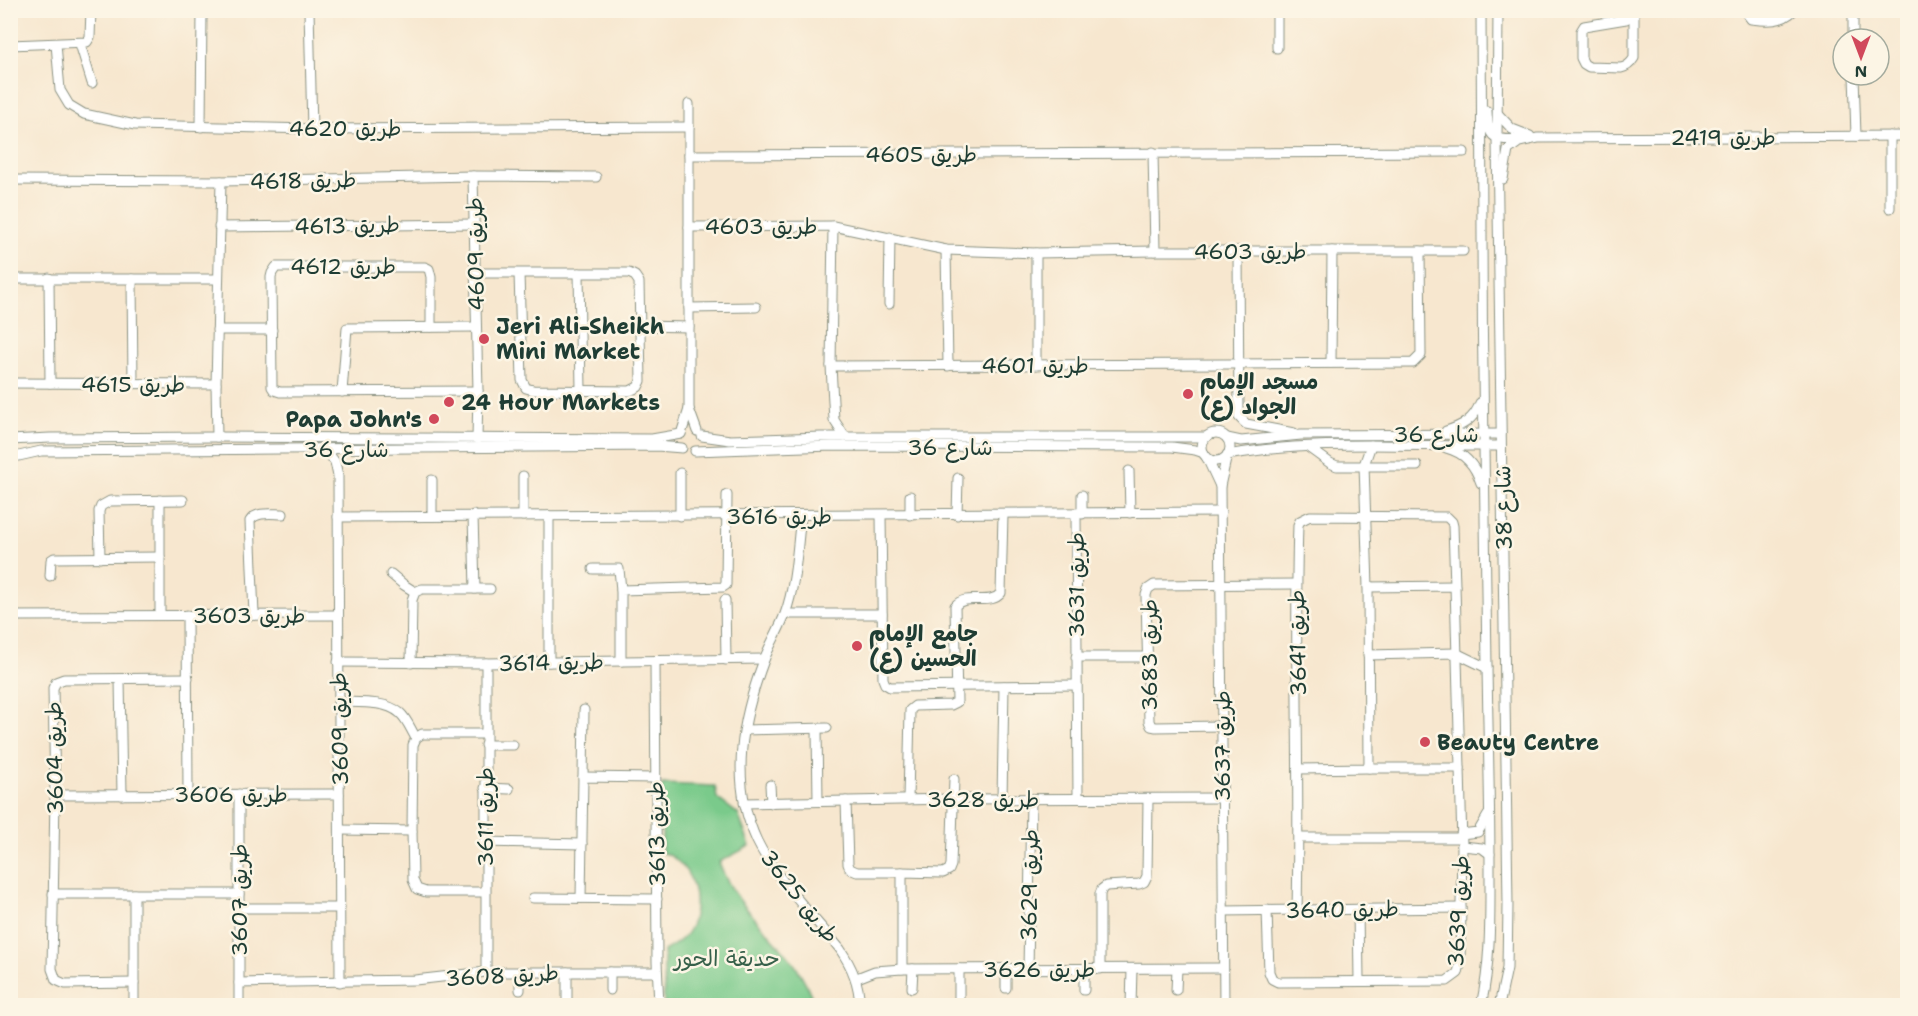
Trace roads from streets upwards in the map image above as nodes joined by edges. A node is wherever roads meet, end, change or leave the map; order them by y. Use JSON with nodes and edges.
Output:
{"nodes":[{"id":1,"x":91,"y":10,"type":"edge"},
{"id":2,"x":202,"y":10,"type":"edge"},
{"id":3,"x":309,"y":10,"type":"edge"},
{"id":4,"x":1277,"y":10,"type":"edge"},
{"id":5,"x":1480,"y":10,"type":"edge"},
{"id":6,"x":1498,"y":10,"type":"edge"},
{"id":7,"x":1744,"y":10,"type":"edge"},
{"id":8,"x":1794,"y":10,"type":"edge"},
{"id":9,"x":1853,"y":10,"type":"edge"},
{"id":10,"x":1634,"y":11,"type":"edge"},
{"id":11,"x":1853,"y":27,"type":"edge"},
{"id":12,"x":56,"y":44,"type":"junction"},
{"id":13,"x":80,"y":44,"type":"junction"},
{"id":14,"x":10,"y":45,"type":"edge"},
{"id":15,"x":1277,"y":48,"type":"dead end"},
{"id":16,"x":1481,"y":50,"type":"junction"},
{"id":17,"x":92,"y":83,"type":"dead end"},
{"id":18,"x":1854,"y":87,"type":"edge"},
{"id":19,"x":689,"y":104,"type":"dead end"},
{"id":20,"x":1498,"y":114,"type":"junction"},
{"id":21,"x":201,"y":127,"type":"junction"},
{"id":22,"x":689,"y":127,"type":"junction"},
{"id":23,"x":312,"y":129,"type":"junction"},
{"id":24,"x":1856,"y":136,"type":"junction"},
{"id":25,"x":1890,"y":136,"type":"junction"},
{"id":26,"x":1908,"y":136,"type":"edge"},
{"id":27,"x":1538,"y":138,"type":"junction"},
{"id":28,"x":1497,"y":139,"type":"junction"},
{"id":29,"x":1153,"y":152,"type":"junction"},
{"id":30,"x":1464,"y":152,"type":"dead end"},
{"id":31,"x":689,"y":155,"type":"junction"},
{"id":32,"x":473,"y":177,"type":"junction"},
{"id":33,"x":596,"y":177,"type":"dead end"},
{"id":34,"x":10,"y":180,"type":"edge"},
{"id":35,"x":221,"y":181,"type":"junction"},
{"id":36,"x":1890,"y":208,"type":"dead end"},
{"id":37,"x":1499,"y":222,"type":"junction"},
{"id":38,"x":474,"y":224,"type":"junction"},
{"id":39,"x":833,"y":226,"type":"junction"},
{"id":40,"x":219,"y":227,"type":"junction"},
{"id":41,"x":689,"y":227,"type":"junction"},
{"id":42,"x":890,"y":237,"type":"junction"},
{"id":43,"x":946,"y":250,"type":"junction"},
{"id":44,"x":1155,"y":251,"type":"junction"},
{"id":45,"x":1238,"y":251,"type":"junction"},
{"id":46,"x":1332,"y":251,"type":"junction"},
{"id":47,"x":1420,"y":251,"type":"junction"},
{"id":48,"x":1463,"y":252,"type":"dead end"},
{"id":49,"x":1036,"y":254,"type":"junction"},
{"id":50,"x":475,"y":273,"type":"junction"},
{"id":51,"x":519,"y":273,"type":"junction"},
{"id":52,"x":579,"y":273,"type":"junction"},
{"id":53,"x":49,"y":278,"type":"junction"},
{"id":54,"x":10,"y":279,"type":"edge"},
{"id":55,"x":132,"y":279,"type":"junction"},
{"id":56,"x":218,"y":279,"type":"junction"},
{"id":57,"x":889,"y":304,"type":"dead end"},
{"id":58,"x":756,"y":307,"type":"dead end"},
{"id":59,"x":689,"y":308,"type":"junction"},
{"id":60,"x":641,"y":326,"type":"junction"},
{"id":61,"x":431,"y":327,"type":"junction"},
{"id":62,"x":476,"y":327,"type":"junction"},
{"id":63,"x":689,"y":327,"type":"junction"},
{"id":64,"x":217,"y":330,"type":"junction"},
{"id":65,"x":272,"y":330,"type":"junction"},
{"id":66,"x":1239,"y":363,"type":"junction"},
{"id":67,"x":1331,"y":363,"type":"junction"},
{"id":68,"x":1036,"y":365,"type":"junction"},
{"id":69,"x":831,"y":366,"type":"junction"},
{"id":70,"x":948,"y":366,"type":"junction"},
{"id":71,"x":10,"y":383,"type":"edge"},
{"id":72,"x":50,"y":383,"type":"junction"},
{"id":73,"x":133,"y":384,"type":"junction"},
{"id":74,"x":216,"y":384,"type":"junction"},
{"id":75,"x":581,"y":390,"type":"junction"},
{"id":76,"x":478,"y":391,"type":"junction"},
{"id":77,"x":342,"y":392,"type":"junction"},
{"id":78,"x":1482,"y":395,"type":"junction"},
{"id":79,"x":689,"y":409,"type":"junction"},
{"id":80,"x":834,"y":420,"type":"junction"},
{"id":81,"x":699,"y":433,"type":"junction"},
{"id":82,"x":681,"y":434,"type":"junction"},
{"id":83,"x":1436,"y":434,"type":"junction"},
{"id":84,"x":1483,"y":434,"type":"junction"},
{"id":85,"x":1501,"y":434,"type":"junction"},
{"id":86,"x":1300,"y":435,"type":"junction"},
{"id":87,"x":217,"y":437,"type":"junction"},
{"id":88,"x":821,"y":437,"type":"junction"},
{"id":89,"x":845,"y":437,"type":"junction"},
{"id":90,"x":1206,"y":437,"type":"junction"},
{"id":91,"x":1227,"y":438,"type":"junction"},
{"id":92,"x":477,"y":439,"type":"junction"},
{"id":93,"x":10,"y":440,"type":"edge"},
{"id":94,"x":1371,"y":445,"type":"junction"},
{"id":95,"x":1435,"y":445,"type":"junction"},
{"id":96,"x":1306,"y":446,"type":"junction"},
{"id":97,"x":1483,"y":446,"type":"junction"},
{"id":98,"x":1501,"y":446,"type":"junction"},
{"id":99,"x":682,"y":448,"type":"junction"},
{"id":100,"x":325,"y":449,"type":"junction"},
{"id":101,"x":351,"y":449,"type":"junction"},
{"id":102,"x":695,"y":452,"type":"junction"},
{"id":103,"x":1205,"y":455,"type":"junction"},
{"id":104,"x":1227,"y":455,"type":"junction"},
{"id":105,"x":10,"y":458,"type":"edge"},
{"id":106,"x":1364,"y":465,"type":"junction"},
{"id":107,"x":1417,"y":466,"type":"dead end"},
{"id":108,"x":1129,"y":471,"type":"dead end"},
{"id":109,"x":680,"y":473,"type":"dead end"},
{"id":110,"x":338,"y":476,"type":"junction"},
{"id":111,"x":523,"y":476,"type":"dead end"},
{"id":112,"x":957,"y":478,"type":"dead end"},
{"id":113,"x":432,"y":480,"type":"dead end"},
{"id":114,"x":1220,"y":486,"type":"junction"},
{"id":115,"x":1484,"y":491,"type":"junction"},
{"id":116,"x":727,"y":495,"type":"dead end"},
{"id":117,"x":1082,"y":495,"type":"dead end"},
{"id":118,"x":910,"y":496,"type":"dead end"},
{"id":119,"x":160,"y":500,"type":"junction"},
{"id":120,"x":183,"y":500,"type":"dead end"},
{"id":121,"x":1221,"y":512,"type":"junction"},
{"id":122,"x":1130,"y":513,"type":"junction"},
{"id":123,"x":283,"y":514,"type":"dead end"},
{"id":124,"x":1079,"y":514,"type":"junction"},
{"id":125,"x":473,"y":515,"type":"junction"},
{"id":126,"x":881,"y":515,"type":"junction"},
{"id":127,"x":910,"y":515,"type":"junction"},
{"id":128,"x":957,"y":515,"type":"junction"},
{"id":129,"x":1003,"y":515,"type":"junction"},
{"id":130,"x":432,"y":516,"type":"junction"},
{"id":131,"x":523,"y":516,"type":"junction"},
{"id":132,"x":549,"y":516,"type":"junction"},
{"id":133,"x":680,"y":516,"type":"junction"},
{"id":134,"x":727,"y":516,"type":"junction"},
{"id":135,"x":801,"y":516,"type":"junction"},
{"id":136,"x":1366,"y":516,"type":"junction"},
{"id":137,"x":338,"y":518,"type":"junction"},
{"id":138,"x":160,"y":557,"type":"junction"},
{"id":139,"x":100,"y":558,"type":"junction"},
{"id":140,"x":593,"y":569,"type":"dead end"},
{"id":141,"x":391,"y":573,"type":"dead end"},
{"id":142,"x":50,"y":576,"type":"dead end"},
{"id":143,"x":1296,"y":584,"type":"junction"},
{"id":144,"x":1222,"y":585,"type":"junction"},
{"id":145,"x":1455,"y":586,"type":"junction"},
{"id":146,"x":1368,"y":587,"type":"junction"},
{"id":147,"x":475,"y":589,"type":"junction"},
{"id":148,"x":490,"y":589,"type":"dead end"},
{"id":149,"x":621,"y":590,"type":"junction"},
{"id":150,"x":415,"y":592,"type":"junction"},
{"id":151,"x":725,"y":600,"type":"dead end"},
{"id":152,"x":786,"y":614,"type":"junction"},
{"id":153,"x":882,"y":614,"type":"junction"},
{"id":154,"x":160,"y":615,"type":"junction"},
{"id":155,"x":188,"y":615,"type":"junction"},
{"id":156,"x":254,"y":615,"type":"junction"},
{"id":157,"x":338,"y":615,"type":"junction"},
{"id":158,"x":10,"y":616,"type":"edge"},
{"id":159,"x":1456,"y":653,"type":"junction"},
{"id":160,"x":1368,"y":655,"type":"junction"},
{"id":161,"x":1076,"y":657,"type":"junction"},
{"id":162,"x":1147,"y":657,"type":"junction"},
{"id":163,"x":764,"y":659,"type":"junction"},
{"id":164,"x":726,"y":660,"type":"junction"},
{"id":165,"x":621,"y":661,"type":"junction"},
{"id":166,"x":338,"y":662,"type":"junction"},
{"id":167,"x":549,"y":662,"type":"junction"},
{"id":168,"x":655,"y":662,"type":"junction"},
{"id":169,"x":411,"y":663,"type":"junction"},
{"id":170,"x":486,"y":663,"type":"junction"},
{"id":171,"x":1487,"y":668,"type":"junction"},
{"id":172,"x":188,"y":678,"type":"junction"},
{"id":173,"x":120,"y":679,"type":"junction"},
{"id":174,"x":1076,"y":685,"type":"junction"},
{"id":175,"x":957,"y":686,"type":"junction"},
{"id":176,"x":1004,"y":686,"type":"junction"},
{"id":177,"x":338,"y":702,"type":"junction"},
{"id":178,"x":584,"y":710,"type":"dead end"},
{"id":179,"x":1221,"y":726,"type":"junction"},
{"id":180,"x":745,"y":730,"type":"junction"},
{"id":181,"x":485,"y":734,"type":"junction"},
{"id":182,"x":416,"y":738,"type":"junction"},
{"id":183,"x":485,"y":745,"type":"junction"},
{"id":184,"x":513,"y":745,"type":"dead end"},
{"id":185,"x":1369,"y":768,"type":"junction"},
{"id":186,"x":1460,"y":768,"type":"junction"},
{"id":187,"x":1298,"y":769,"type":"junction"},
{"id":188,"x":583,"y":777,"type":"junction"},
{"id":189,"x":656,"y":778,"type":"junction"},
{"id":190,"x":954,"y":779,"type":"dead end"},
{"id":191,"x":770,"y":785,"type":"dead end"},
{"id":192,"x":485,"y":788,"type":"junction"},
{"id":193,"x":509,"y":789,"type":"dead end"},
{"id":194,"x":188,"y":794,"type":"junction"},
{"id":195,"x":239,"y":794,"type":"junction"},
{"id":196,"x":339,"y":794,"type":"junction"},
{"id":197,"x":55,"y":795,"type":"junction"},
{"id":198,"x":122,"y":795,"type":"junction"},
{"id":199,"x":1078,"y":798,"type":"junction"},
{"id":200,"x":1222,"y":798,"type":"junction"},
{"id":201,"x":954,"y":799,"type":"junction"},
{"id":202,"x":1148,"y":799,"type":"junction"},
{"id":203,"x":908,"y":800,"type":"junction"},
{"id":204,"x":1002,"y":800,"type":"junction"},
{"id":205,"x":1031,"y":800,"type":"junction"},
{"id":206,"x":818,"y":801,"type":"junction"},
{"id":207,"x":846,"y":801,"type":"junction"},
{"id":208,"x":744,"y":803,"type":"junction"},
{"id":209,"x":771,"y":803,"type":"junction"},
{"id":210,"x":1489,"y":813,"type":"junction"},
{"id":211,"x":341,"y":830,"type":"junction"},
{"id":212,"x":412,"y":831,"type":"junction"},
{"id":213,"x":1299,"y":838,"type":"junction"},
{"id":214,"x":1461,"y":839,"type":"junction"},
{"id":215,"x":484,"y":842,"type":"junction"},
{"id":216,"x":582,"y":844,"type":"junction"},
{"id":217,"x":1490,"y":854,"type":"junction"},
{"id":218,"x":902,"y":872,"type":"junction"},
{"id":219,"x":484,"y":892,"type":"junction"},
{"id":220,"x":53,"y":894,"type":"junction"},
{"id":221,"x":134,"y":894,"type":"junction"},
{"id":222,"x":239,"y":894,"type":"junction"},
{"id":223,"x":532,"y":898,"type":"dead end"},
{"id":224,"x":581,"y":898,"type":"junction"},
{"id":225,"x":657,"y":899,"type":"junction"},
{"id":226,"x":239,"y":908,"type":"junction"},
{"id":227,"x":340,"y":908,"type":"junction"},
{"id":228,"x":1461,"y":908,"type":"junction"},
{"id":229,"x":1358,"y":909,"type":"junction"},
{"id":230,"x":1267,"y":910,"type":"junction"},
{"id":231,"x":1297,"y":910,"type":"junction"},
{"id":232,"x":1223,"y":911,"type":"junction"},
{"id":233,"x":1223,"y":968,"type":"junction"},
{"id":234,"x":902,"y":969,"type":"junction"},
{"id":235,"x":913,"y":969,"type":"junction"},
{"id":236,"x":959,"y":969,"type":"junction"},
{"id":237,"x":1006,"y":969,"type":"junction"},
{"id":238,"x":1028,"y":969,"type":"junction"},
{"id":239,"x":1084,"y":969,"type":"junction"},
{"id":240,"x":1100,"y":969,"type":"junction"},
{"id":241,"x":1131,"y":969,"type":"junction"},
{"id":242,"x":1176,"y":969,"type":"junction"},
{"id":243,"x":486,"y":972,"type":"junction"},
{"id":244,"x":520,"y":972,"type":"junction"},
{"id":245,"x":567,"y":972,"type":"junction"},
{"id":246,"x":610,"y":972,"type":"junction"},
{"id":247,"x":657,"y":972,"type":"junction"},
{"id":248,"x":857,"y":978,"type":"junction"},
{"id":249,"x":1359,"y":981,"type":"junction"},
{"id":250,"x":239,"y":982,"type":"junction"},
{"id":251,"x":340,"y":982,"type":"junction"},
{"id":252,"x":134,"y":984,"type":"junction"},
{"id":253,"x":912,"y":988,"type":"dead end"},
{"id":254,"x":1006,"y":988,"type":"dead end"},
{"id":255,"x":520,"y":990,"type":"dead end"},
{"id":256,"x":610,"y":990,"type":"dead end"},
{"id":257,"x":1084,"y":990,"type":"dead end"},
{"id":258,"x":1176,"y":990,"type":"dead end"},
{"id":259,"x":134,"y":1005,"type":"edge"},
{"id":260,"x":239,"y":1005,"type":"edge"},
{"id":261,"x":567,"y":1005,"type":"edge"},
{"id":262,"x":659,"y":1005,"type":"edge"},
{"id":263,"x":860,"y":1005,"type":"edge"},
{"id":264,"x":959,"y":1005,"type":"edge"},
{"id":265,"x":1131,"y":1005,"type":"edge"},
{"id":266,"x":1224,"y":1005,"type":"edge"},
{"id":267,"x":1481,"y":1005,"type":"edge"},
{"id":268,"x":1499,"y":1005,"type":"edge"}],
"edges":[{"from":1,"to":13,"type":"street"},
{"from":2,"to":21,"type":"street"},
{"from":3,"to":23,"type":"street"},
{"from":4,"to":15,"type":"street"},
{"from":5,"to":16,"type":"street","name":"شارع 38"},
{"from":6,"to":20,"type":"street","name":"شارع 38"},
{"from":7,"to":8,"type":"street"},
{"from":9,"to":11,"type":"street"},
{"from":10,"to":10,"type":"street"},
{"from":12,"to":13,"type":"street"},
{"from":12,"to":14,"type":"street"},
{"from":12,"to":21,"type":"street","name":"طريق 4620"},
{"from":13,"to":17,"type":"street"},
{"from":16,"to":28,"type":"street"},
{"from":16,"to":78,"type":"street","name":"شارع 38"},
{"from":18,"to":24,"type":"street"},
{"from":19,"to":22,"type":"street"},
{"from":20,"to":27,"type":"street","name":"طريق 2419"},
{"from":20,"to":28,"type":"street","name":"شارع 38"},
{"from":21,"to":23,"type":"street","name":"طريق 4620"},
{"from":22,"to":23,"type":"street","name":"طريق 4620"},
{"from":22,"to":31,"type":"street"},
{"from":24,"to":25,"type":"street","name":"طريق 2419"},
{"from":24,"to":27,"type":"street","name":"طريق 2419"},
{"from":25,"to":26,"type":"street","name":"طريق 2419"},
{"from":25,"to":36,"type":"street"},
{"from":27,"to":28,"type":"street"},
{"from":27,"to":37,"type":"street","name":"طريق 2419"},
{"from":28,"to":37,"type":"street","name":"شارع 38"},
{"from":29,"to":30,"type":"street","name":"طريق 4605"},
{"from":29,"to":31,"type":"street","name":"طريق 4605"},
{"from":29,"to":44,"type":"street"},
{"from":31,"to":41,"type":"street"},
{"from":32,"to":33,"type":"street","name":"طريق 4618"},
{"from":32,"to":35,"type":"street","name":"طريق 4618"},
{"from":32,"to":38,"type":"street","name":"طريق 4609"},
{"from":34,"to":35,"type":"street","name":"طريق 4618"},
{"from":35,"to":40,"type":"street"},
{"from":37,"to":85,"type":"street","name":"شارع 38"},
{"from":38,"to":40,"type":"street","name":"طريق 4613"},
{"from":38,"to":50,"type":"street","name":"طريق 4609"},
{"from":39,"to":41,"type":"street","name":"طريق 4603"},
{"from":39,"to":42,"type":"street","name":"طريق 4603"},
{"from":39,"to":69,"type":"street","name":"طريق 4603"},
{"from":40,"to":56,"type":"street"},
{"from":41,"to":59,"type":"street"},
{"from":42,"to":43,"type":"street","name":"طريق 4603"},
{"from":42,"to":57,"type":"street"},
{"from":43,"to":49,"type":"street","name":"طريق 4603"},
{"from":43,"to":70,"type":"street"},
{"from":44,"to":45,"type":"street","name":"طريق 4603"},
{"from":44,"to":49,"type":"street","name":"طريق 4603"},
{"from":45,"to":46,"type":"street","name":"طريق 4603"},
{"from":45,"to":66,"type":"street"},
{"from":46,"to":47,"type":"street","name":"طريق 4603"},
{"from":46,"to":67,"type":"street"},
{"from":47,"to":48,"type":"street","name":"طريق 4603"},
{"from":47,"to":67,"type":"street","name":"طريق 4601"},
{"from":49,"to":68,"type":"street"},
{"from":50,"to":51,"type":"street"},
{"from":50,"to":62,"type":"street","name":"طريق 4609"},
{"from":51,"to":52,"type":"street"},
{"from":51,"to":75,"type":"street"},
{"from":52,"to":60,"type":"street"},
{"from":52,"to":75,"type":"street"},
{"from":53,"to":54,"type":"street"},
{"from":53,"to":55,"type":"street"},
{"from":53,"to":72,"type":"street","name":"طريق 4615"},
{"from":55,"to":56,"type":"street"},
{"from":55,"to":73,"type":"street"},
{"from":56,"to":64,"type":"street"},
{"from":58,"to":59,"type":"street"},
{"from":59,"to":63,"type":"street"},
{"from":60,"to":63,"type":"street"},
{"from":60,"to":75,"type":"street"},
{"from":61,"to":62,"type":"street"},
{"from":61,"to":65,"type":"street","name":"طريق 4612"},
{"from":61,"to":77,"type":"street"},
{"from":62,"to":76,"type":"street","name":"طريق 4609"},
{"from":63,"to":79,"type":"street"},
{"from":64,"to":65,"type":"street"},
{"from":64,"to":74,"type":"street"},
{"from":65,"to":77,"type":"street","name":"طريق 4612"},
{"from":66,"to":67,"type":"street","name":"طريق 4601"},
{"from":66,"to":68,"type":"street","name":"طريق 4601"},
{"from":66,"to":86,"type":"street"},
{"from":68,"to":70,"type":"street","name":"طريق 4601"},
{"from":69,"to":70,"type":"street","name":"طريق 4601"},
{"from":69,"to":80,"type":"street","name":"طريق 4603"},
{"from":71,"to":72,"type":"street","name":"طريق 4615"},
{"from":72,"to":73,"type":"street","name":"طريق 4615"},
{"from":73,"to":74,"type":"street","name":"طريق 4615"},
{"from":74,"to":87,"type":"street"},
{"from":76,"to":77,"type":"street","name":"طريق 4612"},
{"from":76,"to":92,"type":"street","name":"طريق 4609"},
{"from":78,"to":83,"type":"street"},
{"from":78,"to":84,"type":"street","name":"شارع 38"},
{"from":79,"to":81,"type":"street"},
{"from":79,"to":82,"type":"street"},
{"from":80,"to":88,"type":"street"},
{"from":80,"to":89,"type":"street","name":"طريق 4603"},
{"from":81,"to":82,"type":"street"},
{"from":81,"to":88,"type":"street","name":"شارع 36"},
{"from":81,"to":102,"type":"street"},
{"from":82,"to":92,"type":"street","name":"شارع 36"},
{"from":82,"to":99,"type":"street"},
{"from":83,"to":84,"type":"street","name":"شارع 36"},
{"from":83,"to":86,"type":"street","name":"شارع 36"},
{"from":84,"to":85,"type":"street","name":"شارع 36"},
{"from":84,"to":97,"type":"street","name":"شارع 38"},
{"from":85,"to":98,"type":"street","name":"شارع 38"},
{"from":86,"to":91,"type":"street","name":"شارع 36"},
{"from":87,"to":92,"type":"street","name":"شارع 36"},
{"from":87,"to":93,"type":"street","name":"شارع 36"},
{"from":88,"to":89,"type":"street","name":"شارع 36"},
{"from":89,"to":90,"type":"street","name":"شارع 36"},
{"from":90,"to":91,"type":"street"},
{"from":90,"to":103,"type":"street"},
{"from":91,"to":104,"type":"street"},
{"from":94,"to":95,"type":"street","name":"شارع 36"},
{"from":94,"to":96,"type":"street","name":"شارع 36"},
{"from":94,"to":106,"type":"street"},
{"from":95,"to":97,"type":"street","name":"شارع 36"},
{"from":95,"to":115,"type":"street"},
{"from":96,"to":104,"type":"street","name":"شارع 36"},
{"from":96,"to":106,"type":"street"},
{"from":97,"to":98,"type":"street","name":"شارع 36"},
{"from":97,"to":115,"type":"street","name":"شارع 38"},
{"from":98,"to":268,"type":"street","name":"شارع 38"},
{"from":99,"to":101,"type":"street","name":"شارع 36"},
{"from":99,"to":102,"type":"street"},
{"from":100,"to":101,"type":"street","name":"شارع 36"},
{"from":100,"to":105,"type":"street","name":"شارع 36"},
{"from":100,"to":110,"type":"street","name":"طريق 3609"},
{"from":101,"to":110,"type":"street","name":"طريق 3609"},
{"from":102,"to":103,"type":"street","name":"شارع 36"},
{"from":103,"to":104,"type":"street"},
{"from":103,"to":114,"type":"street","name":"طريق 3637"},
{"from":104,"to":114,"type":"street","name":"طريق 3637"},
{"from":106,"to":107,"type":"street"},
{"from":106,"to":136,"type":"street"},
{"from":108,"to":122,"type":"street"},
{"from":109,"to":133,"type":"street"},
{"from":110,"to":137,"type":"street","name":"طريق 3609"},
{"from":111,"to":131,"type":"street"},
{"from":112,"to":128,"type":"street"},
{"from":113,"to":130,"type":"street"},
{"from":114,"to":121,"type":"street","name":"طريق 3637"},
{"from":115,"to":171,"type":"street","name":"شارع 38"},
{"from":116,"to":134,"type":"street"},
{"from":117,"to":124,"type":"street","name":"طريق 3631"},
{"from":118,"to":127,"type":"street"},
{"from":119,"to":120,"type":"street"},
{"from":119,"to":138,"type":"street","name":"طريق 3603"},
{"from":119,"to":139,"type":"street"},
{"from":121,"to":122,"type":"street","name":"طريق 3616"},
{"from":121,"to":144,"type":"street","name":"طريق 3637"},
{"from":122,"to":124,"type":"street","name":"طريق 3616"},
{"from":123,"to":156,"type":"street"},
{"from":124,"to":129,"type":"street","name":"طريق 3616"},
{"from":124,"to":161,"type":"street","name":"طريق 3631"},
{"from":125,"to":130,"type":"street","name":"طريق 3616"},
{"from":125,"to":131,"type":"street","name":"طريق 3616"},
{"from":125,"to":147,"type":"street"},
{"from":126,"to":127,"type":"street","name":"طريق 3616"},
{"from":126,"to":135,"type":"street","name":"طريق 3616"},
{"from":126,"to":153,"type":"street"},
{"from":127,"to":128,"type":"street","name":"طريق 3616"},
{"from":128,"to":129,"type":"street","name":"طريق 3616"},
{"from":129,"to":175,"type":"street"},
{"from":130,"to":137,"type":"street","name":"طريق 3616"},
{"from":131,"to":132,"type":"street","name":"طريق 3616"},
{"from":132,"to":133,"type":"street","name":"طريق 3616"},
{"from":132,"to":167,"type":"street"},
{"from":133,"to":134,"type":"street","name":"طريق 3616"},
{"from":134,"to":135,"type":"street","name":"طريق 3616"},
{"from":134,"to":149,"type":"street"},
{"from":135,"to":152,"type":"street","name":"طريق 3625"},
{"from":136,"to":143,"type":"street","name":"طريق 3641"},
{"from":136,"to":145,"type":"street","name":"طريق 3641"},
{"from":136,"to":146,"type":"street"},
{"from":137,"to":157,"type":"street","name":"طريق 3609"},
{"from":138,"to":139,"type":"street"},
{"from":138,"to":154,"type":"street","name":"طريق 3603"},
{"from":139,"to":142,"type":"street"},
{"from":140,"to":149,"type":"street"},
{"from":141,"to":150,"type":"street"},
{"from":143,"to":144,"type":"street","name":"طريق 3683"},
{"from":143,"to":187,"type":"street","name":"طريق 3641"},
{"from":144,"to":162,"type":"street","name":"طريق 3683"},
{"from":144,"to":179,"type":"street","name":"طريق 3637"},
{"from":145,"to":146,"type":"street"},
{"from":145,"to":159,"type":"street"},
{"from":146,"to":160,"type":"street"},
{"from":147,"to":148,"type":"street"},
{"from":147,"to":150,"type":"street"},
{"from":149,"to":165,"type":"street"},
{"from":150,"to":169,"type":"street"},
{"from":151,"to":164,"type":"street"},
{"from":152,"to":153,"type":"street"},
{"from":152,"to":163,"type":"street","name":"طريق 3625"},
{"from":153,"to":175,"type":"street"},
{"from":154,"to":155,"type":"street","name":"طريق 3603"},
{"from":154,"to":158,"type":"street","name":"طريق 3603"},
{"from":155,"to":156,"type":"street","name":"طريق 3603"},
{"from":155,"to":172,"type":"street"},
{"from":156,"to":157,"type":"street","name":"طريق 3603"},
{"from":157,"to":166,"type":"street","name":"طريق 3609"},
{"from":159,"to":160,"type":"street"},
{"from":159,"to":171,"type":"street"},
{"from":159,"to":186,"type":"street"},
{"from":160,"to":185,"type":"street"},
{"from":161,"to":162,"type":"street","name":"طريق 3631"},
{"from":161,"to":174,"type":"street","name":"طريق 3631"},
{"from":162,"to":179,"type":"street","name":"طريق 3683"},
{"from":163,"to":164,"type":"street","name":"طريق 3614"},
{"from":163,"to":180,"type":"street","name":"طريق 3625"},
{"from":164,"to":168,"type":"street","name":"طريق 3614"},
{"from":165,"to":167,"type":"street","name":"طريق 3614"},
{"from":165,"to":168,"type":"street","name":"طريق 3614"},
{"from":166,"to":169,"type":"street","name":"طريق 3614"},
{"from":166,"to":177,"type":"street","name":"طريق 3609"},
{"from":167,"to":170,"type":"street","name":"طريق 3614"},
{"from":168,"to":189,"type":"street","name":"طريق 3613"},
{"from":169,"to":170,"type":"street","name":"طريق 3614"},
{"from":170,"to":181,"type":"street","name":"طريق 3611"},
{"from":171,"to":210,"type":"street","name":"شارع 38"},
{"from":172,"to":173,"type":"street","name":"طريق 3604"},
{"from":172,"to":194,"type":"street"},
{"from":173,"to":197,"type":"street","name":"طريق 3604"},
{"from":173,"to":198,"type":"street"},
{"from":174,"to":176,"type":"street"},
{"from":174,"to":199,"type":"street","name":"طريق 3631"},
{"from":175,"to":176,"type":"street"},
{"from":175,"to":203,"type":"street"},
{"from":176,"to":204,"type":"street"},
{"from":177,"to":182,"type":"street"},
{"from":177,"to":196,"type":"street","name":"طريق 3609"},
{"from":178,"to":188,"type":"street"},
{"from":179,"to":200,"type":"street","name":"طريق 3637"},
{"from":180,"to":206,"type":"street"},
{"from":180,"to":208,"type":"street","name":"طريق 3625"},
{"from":181,"to":182,"type":"street"},
{"from":181,"to":183,"type":"street","name":"طريق 3611"},
{"from":182,"to":212,"type":"street"},
{"from":183,"to":184,"type":"street"},
{"from":183,"to":192,"type":"street","name":"طريق 3611"},
{"from":185,"to":186,"type":"street"},
{"from":185,"to":187,"type":"street"},
{"from":186,"to":214,"type":"street"},
{"from":187,"to":213,"type":"street","name":"طريق 3641"},
{"from":188,"to":189,"type":"street"},
{"from":188,"to":216,"type":"street"},
{"from":189,"to":225,"type":"street","name":"طريق 3613"},
{"from":190,"to":201,"type":"street"},
{"from":191,"to":209,"type":"street"},
{"from":192,"to":193,"type":"street"},
{"from":192,"to":215,"type":"street","name":"طريق 3611"},
{"from":194,"to":195,"type":"street","name":"طريق 3606"},
{"from":194,"to":198,"type":"street","name":"طريق 3606"},
{"from":195,"to":196,"type":"street","name":"طريق 3606"},
{"from":195,"to":222,"type":"street","name":"طريق 3607"},
{"from":196,"to":211,"type":"street","name":"طريق 3609"},
{"from":197,"to":198,"type":"street","name":"طريق 3606"},
{"from":197,"to":220,"type":"street","name":"طريق 3604"},
{"from":199,"to":202,"type":"street","name":"طريق 3628"},
{"from":199,"to":205,"type":"street","name":"طريق 3628"},
{"from":200,"to":202,"type":"street","name":"طريق 3628"},
{"from":200,"to":232,"type":"street","name":"طريق 3637"},
{"from":201,"to":203,"type":"street","name":"طريق 3628"},
{"from":201,"to":204,"type":"street","name":"طريق 3628"},
{"from":201,"to":218,"type":"street"},
{"from":202,"to":240,"type":"street"},
{"from":203,"to":207,"type":"street","name":"طريق 3628"},
{"from":204,"to":205,"type":"street","name":"طريق 3628"},
{"from":205,"to":238,"type":"street","name":"طريق 3629"},
{"from":206,"to":207,"type":"street","name":"طريق 3628"},
{"from":206,"to":209,"type":"street","name":"طريق 3628"},
{"from":207,"to":218,"type":"street"},
{"from":208,"to":209,"type":"street","name":"طريق 3628"},
{"from":208,"to":248,"type":"street","name":"طريق 3625"},
{"from":210,"to":214,"type":"street"},
{"from":210,"to":217,"type":"street","name":"شارع 38"},
{"from":211,"to":212,"type":"street"},
{"from":211,"to":227,"type":"street","name":"طريق 3609"},
{"from":212,"to":219,"type":"street"},
{"from":213,"to":214,"type":"street","name":"طريق 3639"},
{"from":213,"to":231,"type":"street","name":"طريق 3641"},
{"from":214,"to":217,"type":"street"},
{"from":214,"to":228,"type":"street","name":"طريق 3639"},
{"from":215,"to":216,"type":"street"},
{"from":215,"to":219,"type":"street","name":"طريق 3611"},
{"from":216,"to":224,"type":"street"},
{"from":217,"to":267,"type":"street","name":"شارع 38"},
{"from":218,"to":234,"type":"street"},
{"from":219,"to":243,"type":"street","name":"طريق 3611"},
{"from":220,"to":221,"type":"street"},
{"from":220,"to":252,"type":"street","name":"طريق 3604"},
{"from":221,"to":222,"type":"street"},
{"from":221,"to":252,"type":"street"},
{"from":222,"to":226,"type":"street","name":"طريق 3607"},
{"from":223,"to":224,"type":"street"},
{"from":224,"to":225,"type":"street"},
{"from":225,"to":247,"type":"street","name":"طريق 3613"},
{"from":226,"to":227,"type":"street"},
{"from":226,"to":250,"type":"street","name":"طريق 3607"},
{"from":227,"to":251,"type":"street","name":"طريق 3609"},
{"from":228,"to":229,"type":"street","name":"طريق 3640"},
{"from":228,"to":249,"type":"street","name":"طريق 3639"},
{"from":229,"to":231,"type":"street","name":"طريق 3640"},
{"from":229,"to":249,"type":"street"},
{"from":230,"to":231,"type":"street","name":"طريق 3640"},
{"from":230,"to":232,"type":"street","name":"طريق 3640"},
{"from":230,"to":249,"type":"street","name":"طريق 3639"},
{"from":232,"to":233,"type":"street","name":"طريق 3637"},
{"from":233,"to":242,"type":"street","name":"طريق 3626"},
{"from":233,"to":266,"type":"street","name":"طريق 3637"},
{"from":234,"to":235,"type":"street","name":"طريق 3626"},
{"from":234,"to":248,"type":"street","name":"طريق 3626"},
{"from":235,"to":236,"type":"street","name":"طريق 3626"},
{"from":235,"to":253,"type":"street"},
{"from":236,"to":237,"type":"street","name":"طريق 3626"},
{"from":236,"to":264,"type":"street"},
{"from":237,"to":238,"type":"street","name":"طريق 3626"},
{"from":237,"to":254,"type":"street"},
{"from":238,"to":239,"type":"street","name":"طريق 3626"},
{"from":239,"to":240,"type":"street","name":"طريق 3626"},
{"from":239,"to":257,"type":"street"},
{"from":240,"to":241,"type":"street","name":"طريق 3626"},
{"from":241,"to":242,"type":"street","name":"طريق 3626"},
{"from":241,"to":265,"type":"street"},
{"from":242,"to":258,"type":"street"},
{"from":243,"to":244,"type":"street","name":"طريق 3608"},
{"from":243,"to":251,"type":"street","name":"طريق 3608"},
{"from":244,"to":245,"type":"street","name":"طريق 3608"},
{"from":244,"to":255,"type":"street"},
{"from":245,"to":246,"type":"street","name":"طريق 3608"},
{"from":245,"to":261,"type":"street"},
{"from":246,"to":247,"type":"street","name":"طريق 3608"},
{"from":246,"to":256,"type":"street"},
{"from":247,"to":262,"type":"street","name":"طريق 3613"},
{"from":248,"to":263,"type":"street","name":"طريق 3625"},
{"from":250,"to":251,"type":"street","name":"طريق 3608"},
{"from":250,"to":260,"type":"street","name":"طريق 3607"},
{"from":252,"to":259,"type":"street"}]}
